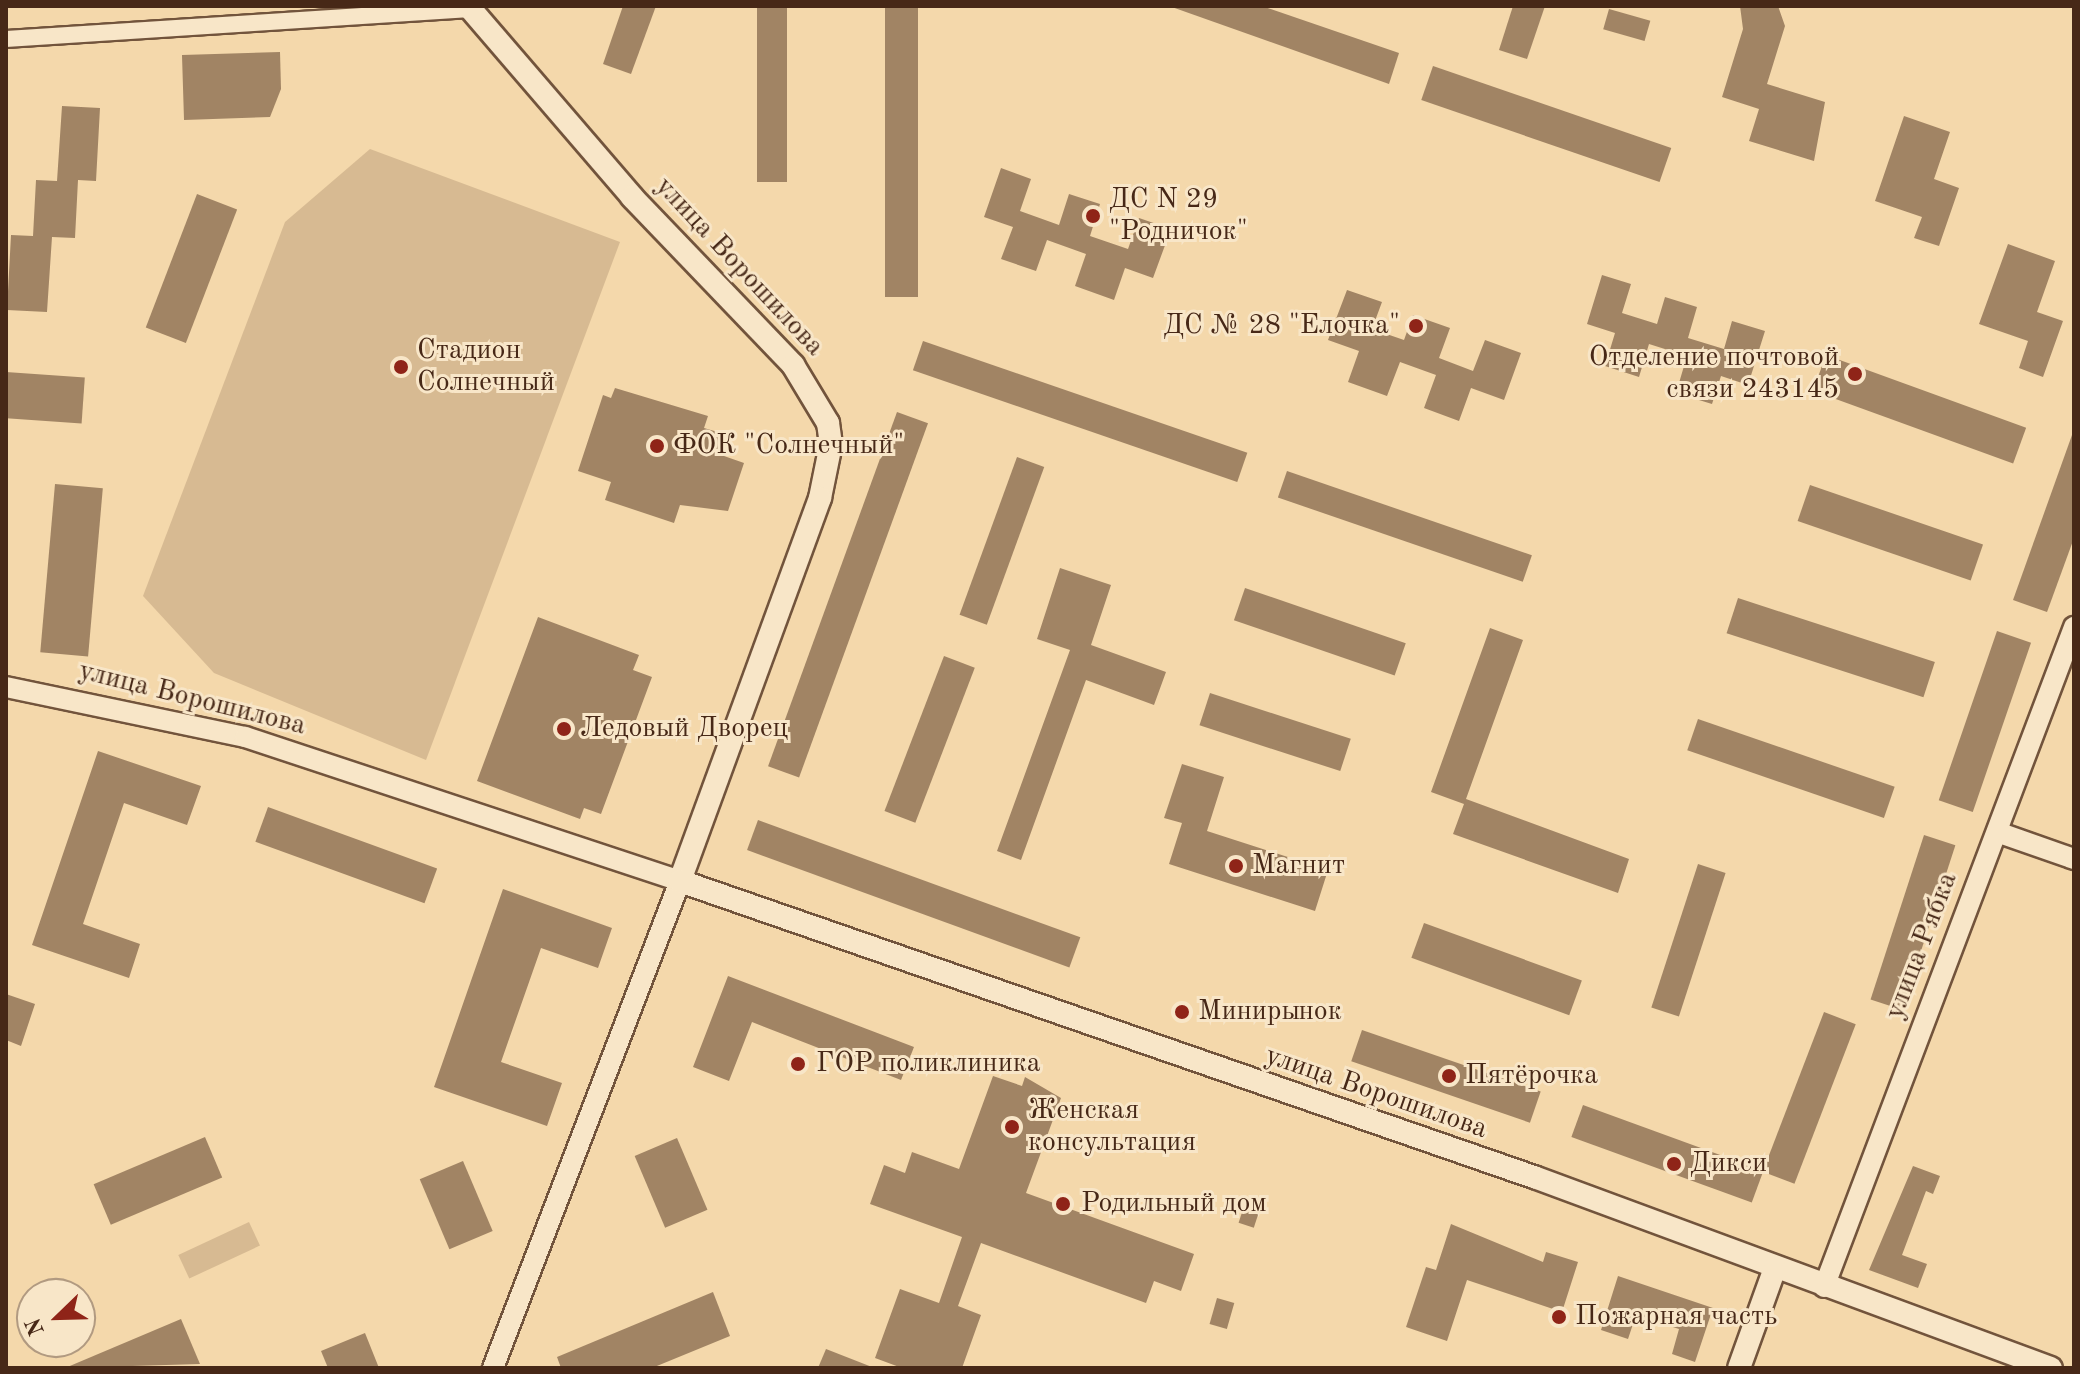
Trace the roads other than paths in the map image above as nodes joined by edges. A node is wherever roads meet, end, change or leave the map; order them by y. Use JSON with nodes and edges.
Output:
{"nodes":[{"id":1,"x":469,"y":7,"type":"edge"},
{"id":2,"x":6,"y":39,"type":"edge"},
{"id":3,"x":2074,"y":627,"type":"edge"},
{"id":4,"x":6,"y":687,"type":"edge"},
{"id":5,"x":1997,"y":832,"type":"junction"},
{"id":6,"x":2074,"y":859,"type":"edge"},
{"id":7,"x":680,"y":881,"type":"junction"},
{"id":8,"x":1775,"y":1268,"type":"junction"},
{"id":9,"x":1824,"y":1287,"type":"junction"},
{"id":10,"x":493,"y":1368,"type":"edge"},
{"id":11,"x":1739,"y":1368,"type":"edge"},
{"id":12,"x":2051,"y":1368,"type":"edge"}],
"edges":[{"from":1,"to":2,"type":"street","name":"улица Ворошилова"},
{"from":1,"to":7,"type":"main road","name":"улица Ворошилова"},
{"from":3,"to":5,"type":"street","name":"улица Рябка"},
{"from":4,"to":7,"type":"street","name":"улица Ворошилова"},
{"from":5,"to":6,"type":"street"},
{"from":5,"to":9,"type":"street","name":"улица Рябка"},
{"from":7,"to":8,"type":"main road","name":"улица Ворошилова"},
{"from":7,"to":10,"type":"street","name":"улица Ворошилова"},
{"from":8,"to":9,"type":"main road","name":"улица Ворошилова"},
{"from":8,"to":11,"type":"main road"},
{"from":9,"to":12,"type":"main road","name":"улица Ворошилова"}]}
